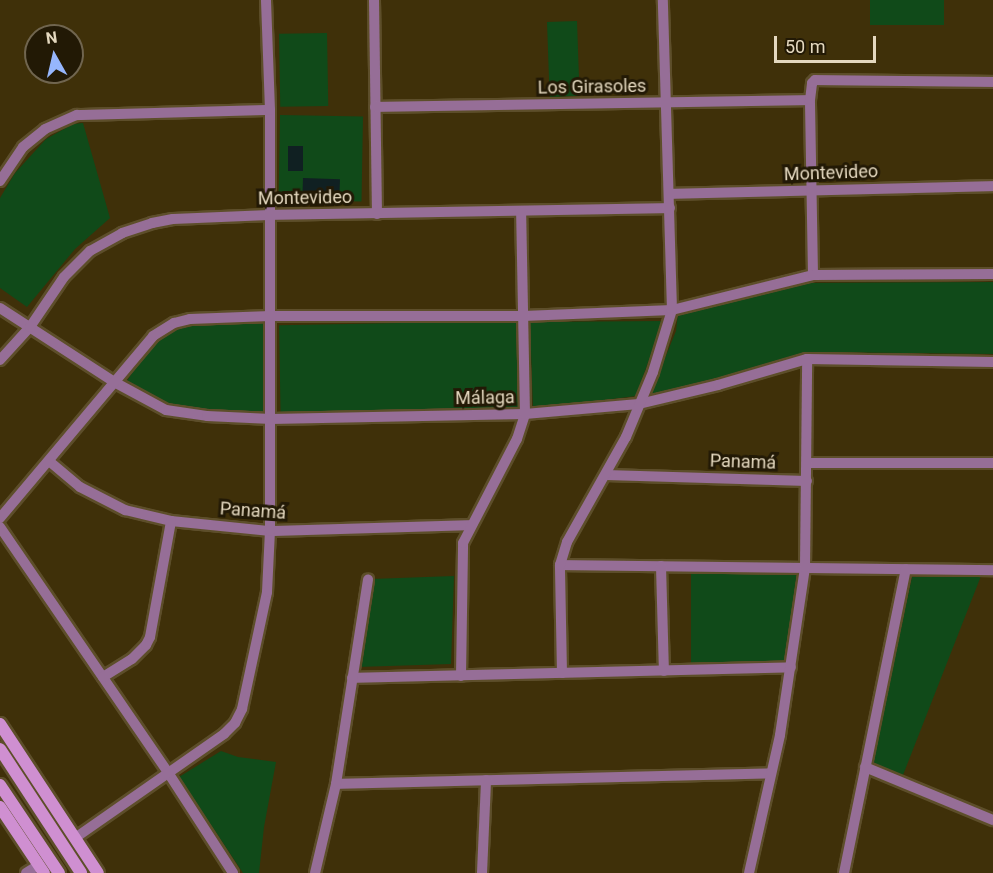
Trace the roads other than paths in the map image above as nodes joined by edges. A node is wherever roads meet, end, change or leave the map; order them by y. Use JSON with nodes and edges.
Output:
{"nodes":[{"id":1,"x":266,"y":0,"type":"edge"},
{"id":2,"x":374,"y":0,"type":"edge"},
{"id":3,"x":663,"y":0,"type":"edge"},
{"id":4,"x":993,"y":82,"type":"edge"},
{"id":5,"x":810,"y":100,"type":"junction"},
{"id":6,"x":668,"y":103,"type":"junction"},
{"id":7,"x":375,"y":107,"type":"junction"},
{"id":8,"x":270,"y":110,"type":"junction"},
{"id":9,"x":0,"y":181,"type":"edge"},
{"id":10,"x":993,"y":186,"type":"edge"},
{"id":11,"x":811,"y":190,"type":"junction"},
{"id":12,"x":670,"y":194,"type":"junction"},
{"id":13,"x":670,"y":208,"type":"junction"},
{"id":14,"x":521,"y":211,"type":"junction"},
{"id":15,"x":270,"y":214,"type":"junction"},
{"id":16,"x":377,"y":214,"type":"junction"},
{"id":17,"x":993,"y":273,"type":"edge"},
{"id":18,"x":813,"y":275,"type":"junction"},
{"id":19,"x":0,"y":308,"type":"edge"},
{"id":20,"x":672,"y":310,"type":"junction"},
{"id":21,"x":270,"y":316,"type":"junction"},
{"id":22,"x":523,"y":316,"type":"junction"},
{"id":23,"x":30,"y":327,"type":"junction"},
{"id":24,"x":807,"y":359,"type":"junction"},
{"id":25,"x":0,"y":360,"type":"edge"},
{"id":26,"x":993,"y":362,"type":"edge"},
{"id":27,"x":116,"y":383,"type":"junction"},
{"id":28,"x":639,"y":404,"type":"junction"},
{"id":29,"x":525,"y":414,"type":"junction"},
{"id":30,"x":271,"y":419,"type":"junction"},
{"id":31,"x":49,"y":461,"type":"junction"},
{"id":32,"x":807,"y":463,"type":"junction"},
{"id":33,"x":993,"y":464,"type":"edge"},
{"id":34,"x":606,"y":475,"type":"junction"},
{"id":35,"x":807,"y":481,"type":"junction"},
{"id":36,"x":0,"y":518,"type":"edge"},
{"id":37,"x":171,"y":521,"type":"junction"},
{"id":38,"x":470,"y":525,"type":"junction"},
{"id":39,"x":0,"y":527,"type":"edge"},
{"id":40,"x":270,"y":531,"type":"junction"},
{"id":41,"x":560,"y":565,"type":"junction"},
{"id":42,"x":661,"y":566,"type":"junction"},
{"id":43,"x":806,"y":567,"type":"junction"},
{"id":44,"x":906,"y":568,"type":"junction"},
{"id":45,"x":993,"y":570,"type":"edge"},
{"id":46,"x":368,"y":579,"type":"dead end"},
{"id":47,"x":791,"y":667,"type":"junction"},
{"id":48,"x":664,"y":671,"type":"junction"},
{"id":49,"x":562,"y":673,"type":"junction"},
{"id":50,"x":461,"y":676,"type":"junction"},
{"id":51,"x":103,"y":678,"type":"junction"},
{"id":52,"x":352,"y":678,"type":"junction"},
{"id":53,"x":0,"y":724,"type":"edge"},
{"id":54,"x":0,"y":749,"type":"edge"},
{"id":55,"x":865,"y":767,"type":"junction"},
{"id":56,"x":771,"y":773,"type":"junction"},
{"id":57,"x":169,"y":774,"type":"junction"},
{"id":58,"x":486,"y":780,"type":"junction"},
{"id":59,"x":336,"y":784,"type":"junction"},
{"id":60,"x":0,"y":786,"type":"edge"},
{"id":61,"x":0,"y":807,"type":"edge"},
{"id":62,"x":993,"y":820,"type":"edge"},
{"id":63,"x":75,"y":837,"type":"junction"},
{"id":64,"x":41,"y":869,"type":"edge"},
{"id":65,"x":26,"y":873,"type":"edge"},
{"id":66,"x":59,"y":873,"type":"edge"},
{"id":67,"x":81,"y":873,"type":"edge"},
{"id":68,"x":98,"y":873,"type":"edge"},
{"id":69,"x":233,"y":873,"type":"edge"},
{"id":70,"x":315,"y":873,"type":"edge"},
{"id":71,"x":482,"y":873,"type":"edge"},
{"id":72,"x":749,"y":873,"type":"edge"},
{"id":73,"x":844,"y":873,"type":"edge"}],
"edges":[{"from":1,"to":8,"type":"street"},
{"from":2,"to":7,"type":"street"},
{"from":3,"to":6,"type":"street"},
{"from":4,"to":5,"type":"street"},
{"from":5,"to":6,"type":"street","name":"Los Girasoles"},
{"from":5,"to":11,"type":"street"},
{"from":6,"to":7,"type":"street","name":"Los Girasoles"},
{"from":6,"to":12,"type":"street"},
{"from":7,"to":16,"type":"street"},
{"from":8,"to":9,"type":"street"},
{"from":8,"to":15,"type":"street"},
{"from":10,"to":11,"type":"street","name":"Montevideo"},
{"from":11,"to":12,"type":"street","name":"Montevideo"},
{"from":11,"to":18,"type":"street"},
{"from":12,"to":13,"type":"street"},
{"from":13,"to":14,"type":"street","name":"Montevideo"},
{"from":13,"to":20,"type":"street"},
{"from":14,"to":16,"type":"street","name":"Montevideo"},
{"from":14,"to":22,"type":"street"},
{"from":15,"to":16,"type":"street","name":"Montevideo"},
{"from":15,"to":21,"type":"street"},
{"from":15,"to":23,"type":"street","name":"Montevideo"},
{"from":17,"to":18,"type":"street"},
{"from":18,"to":20,"type":"street"},
{"from":19,"to":23,"type":"street","name":"Málaga"},
{"from":20,"to":22,"type":"street"},
{"from":20,"to":28,"type":"street"},
{"from":21,"to":22,"type":"street"},
{"from":21,"to":27,"type":"street"},
{"from":21,"to":30,"type":"street"},
{"from":22,"to":29,"type":"street"},
{"from":23,"to":25,"type":"street","name":"Montevideo"},
{"from":23,"to":27,"type":"street","name":"Málaga"},
{"from":24,"to":26,"type":"street","name":"Málaga"},
{"from":24,"to":28,"type":"street","name":"Málaga"},
{"from":24,"to":32,"type":"street"},
{"from":27,"to":30,"type":"street","name":"Málaga"},
{"from":27,"to":31,"type":"street"},
{"from":28,"to":29,"type":"street","name":"Málaga"},
{"from":28,"to":34,"type":"street"},
{"from":29,"to":30,"type":"street","name":"Málaga"},
{"from":29,"to":38,"type":"street"},
{"from":30,"to":40,"type":"street"},
{"from":31,"to":36,"type":"street"},
{"from":31,"to":37,"type":"street","name":"Panamá"},
{"from":32,"to":33,"type":"street"},
{"from":32,"to":35,"type":"street"},
{"from":34,"to":35,"type":"street","name":"Panamá"},
{"from":34,"to":41,"type":"street"},
{"from":35,"to":43,"type":"street"},
{"from":37,"to":40,"type":"street","name":"Panamá"},
{"from":37,"to":51,"type":"street"},
{"from":38,"to":40,"type":"street","name":"Panamá"},
{"from":38,"to":50,"type":"street"},
{"from":39,"to":51,"type":"street"},
{"from":40,"to":57,"type":"street"},
{"from":41,"to":42,"type":"street"},
{"from":41,"to":49,"type":"street"},
{"from":42,"to":43,"type":"street"},
{"from":42,"to":48,"type":"street"},
{"from":43,"to":44,"type":"street"},
{"from":43,"to":47,"type":"street"},
{"from":44,"to":45,"type":"street"},
{"from":44,"to":55,"type":"street"},
{"from":46,"to":52,"type":"street"},
{"from":47,"to":48,"type":"street"},
{"from":47,"to":56,"type":"street"},
{"from":48,"to":49,"type":"street"},
{"from":49,"to":50,"type":"street"},
{"from":50,"to":52,"type":"street"},
{"from":51,"to":57,"type":"street"},
{"from":52,"to":59,"type":"street"},
{"from":53,"to":63,"type":"main road"},
{"from":54,"to":67,"type":"main road"},
{"from":55,"to":62,"type":"street"},
{"from":55,"to":73,"type":"street"},
{"from":56,"to":58,"type":"street"},
{"from":56,"to":72,"type":"street"},
{"from":57,"to":63,"type":"street"},
{"from":57,"to":69,"type":"street"},
{"from":58,"to":59,"type":"street"},
{"from":58,"to":71,"type":"street"},
{"from":59,"to":70,"type":"street"},
{"from":60,"to":66,"type":"main road"},
{"from":61,"to":64,"type":"main road"},
{"from":63,"to":68,"type":"main road"},
{"from":64,"to":65,"type":"street"}]}
